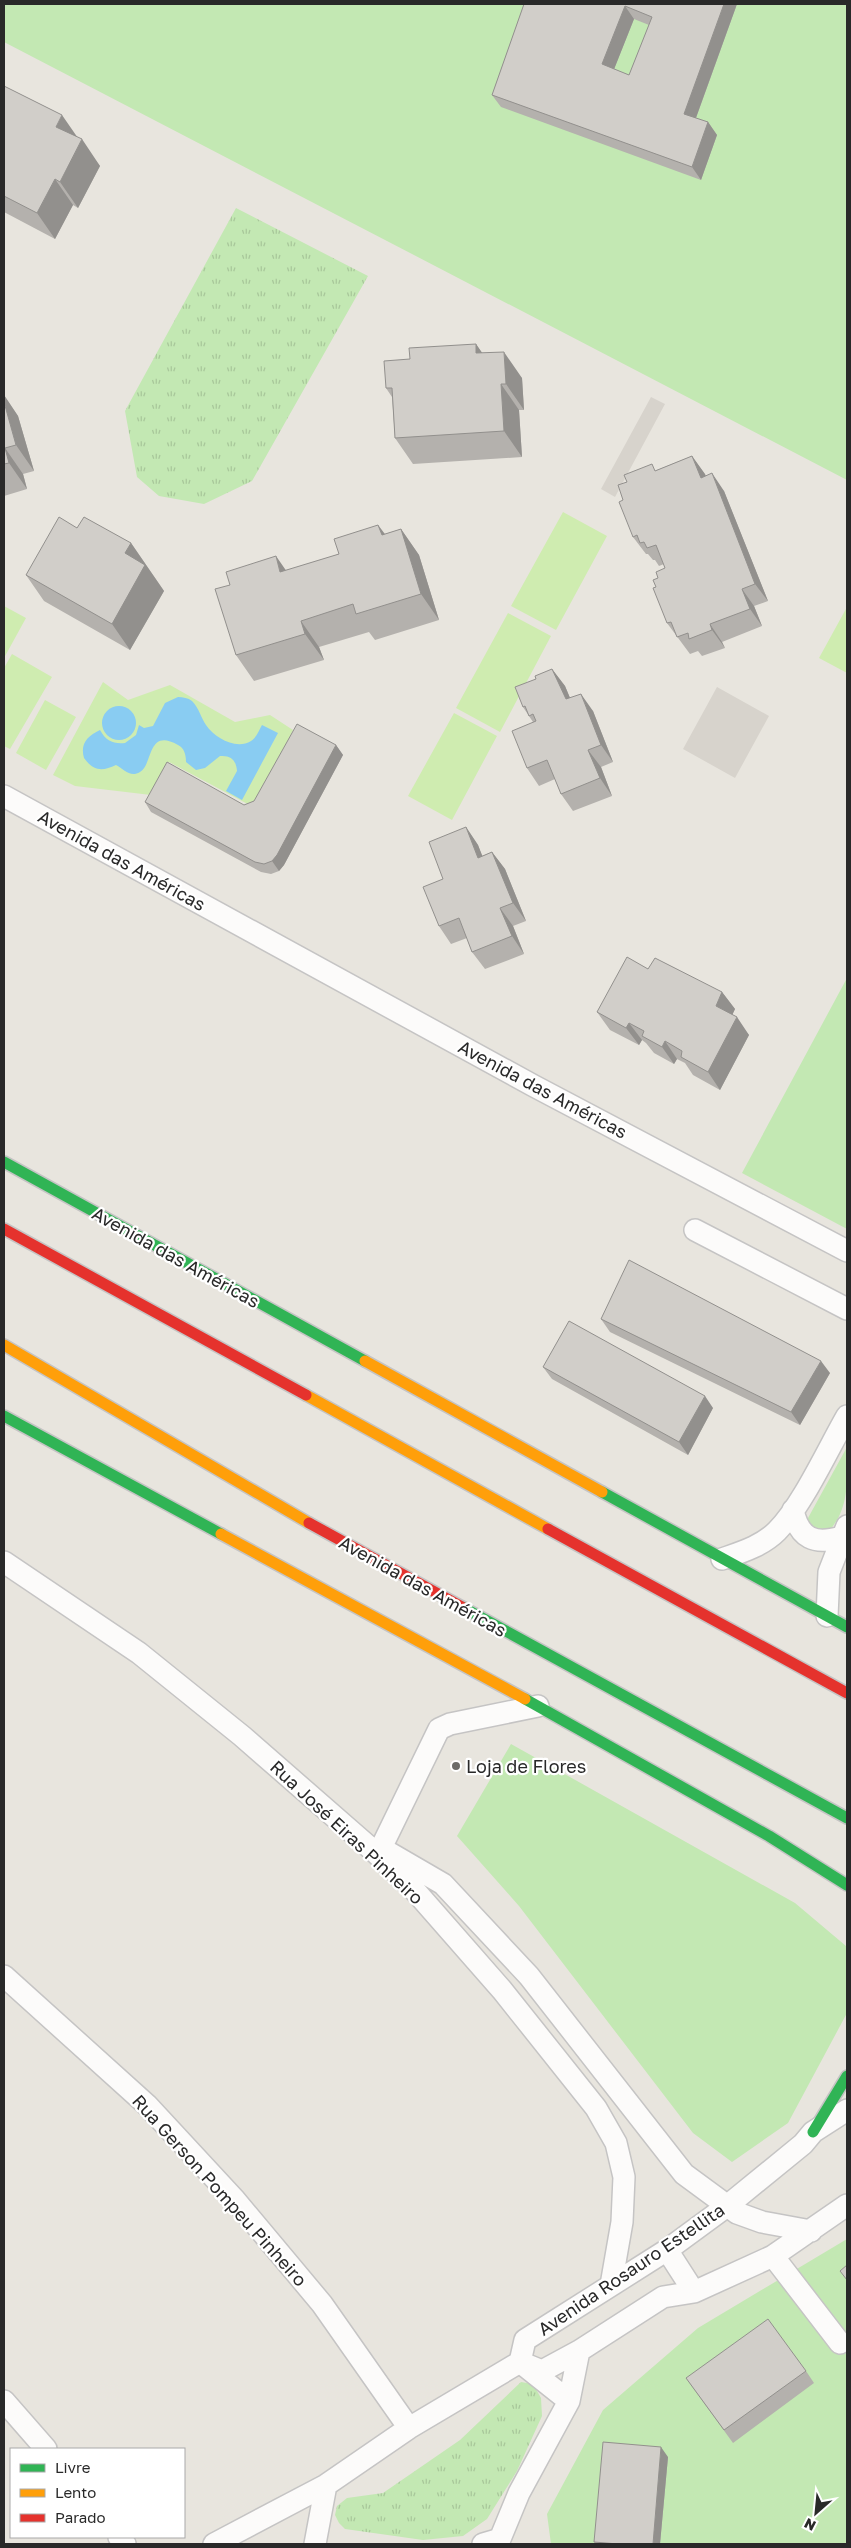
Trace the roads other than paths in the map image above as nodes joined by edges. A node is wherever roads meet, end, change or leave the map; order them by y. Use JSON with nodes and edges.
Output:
{"nodes":[{"id":1,"x":4,"y":796,"type":"edge"},
{"id":2,"x":4,"y":1162,"type":"edge"},
{"id":3,"x":4,"y":1229,"type":"edge"},
{"id":4,"x":695,"y":1230,"type":"dead end"},
{"id":5,"x":847,"y":1251,"type":"edge"},
{"id":6,"x":847,"y":1309,"type":"edge"},
{"id":7,"x":4,"y":1345,"type":"edge"},
{"id":8,"x":4,"y":1416,"type":"edge"},
{"id":9,"x":847,"y":1416,"type":"edge"},
{"id":10,"x":793,"y":1510,"type":"junction"},
{"id":11,"x":844,"y":1531,"type":"edge"},
{"id":12,"x":722,"y":1559,"type":"junction"},
{"id":13,"x":4,"y":1562,"type":"edge"},
{"id":14,"x":827,"y":1616,"type":"junction"},
{"id":15,"x":847,"y":1627,"type":"edge"},
{"id":16,"x":847,"y":1693,"type":"edge"},
{"id":17,"x":538,"y":1706,"type":"junction"},
{"id":18,"x":766,"y":1774,"type":"junction"},
{"id":19,"x":812,"y":1812,"type":"dead end"},
{"id":20,"x":847,"y":1818,"type":"edge"},
{"id":21,"x":379,"y":1850,"type":"junction"},
{"id":22,"x":847,"y":1885,"type":"edge"},
{"id":23,"x":4,"y":1976,"type":"edge"},
{"id":24,"x":847,"y":2076,"type":"edge"},
{"id":25,"x":847,"y":2110,"type":"edge"},
{"id":26,"x":813,"y":2132,"type":"junction"},
{"id":27,"x":847,"y":2205,"type":"edge"},
{"id":28,"x":727,"y":2206,"type":"junction"},
{"id":29,"x":811,"y":2231,"type":"junction"},
{"id":30,"x":667,"y":2250,"type":"junction"},
{"id":31,"x":773,"y":2256,"type":"junction"},
{"id":32,"x":611,"y":2285,"type":"junction"},
{"id":33,"x":694,"y":2292,"type":"junction"},
{"id":34,"x":840,"y":2342,"type":"dead end"},
{"id":35,"x":579,"y":2351,"type":"junction"},
{"id":36,"x":520,"y":2362,"type":"junction"},
{"id":37,"x":4,"y":2401,"type":"edge"},
{"id":38,"x":569,"y":2402,"type":"junction"},
{"id":39,"x":409,"y":2428,"type":"junction"},
{"id":40,"x":45,"y":2448,"type":"edge"},
{"id":41,"x":326,"y":2485,"type":"junction"},
{"id":42,"x":496,"y":2542,"type":"edge"},
{"id":43,"x":214,"y":2544,"type":"edge"},
{"id":44,"x":315,"y":2544,"type":"edge"}],
"edges":[{"from":1,"to":5,"type":"street","name":"Avenida das Américas"},
{"from":2,"to":12,"type":"main road","name":"Avenida das Américas"},
{"from":3,"to":16,"type":"main road"},
{"from":4,"to":6,"type":"street"},
{"from":7,"to":18,"type":"main road","name":"Avenida das Américas"},
{"from":8,"to":17,"type":"main road"},
{"from":9,"to":10,"type":"street"},
{"from":10,"to":11,"type":"street"},
{"from":10,"to":12,"type":"street"},
{"from":11,"to":14,"type":"street"},
{"from":12,"to":14,"type":"main road","name":"Avenida das Américas"},
{"from":13,"to":21,"type":"street","name":"Rua José Eiras Pinheiro"},
{"from":14,"to":15,"type":"main road","name":"Avenida das Américas"},
{"from":17,"to":21,"type":"street"},
{"from":17,"to":22,"type":"main road"},
{"from":18,"to":19,"type":"main road"},
{"from":18,"to":20,"type":"main road","name":"Avenida das Américas"},
{"from":21,"to":28,"type":"street"},
{"from":21,"to":32,"type":"street","name":"Rua José Eiras Pinheiro"},
{"from":23,"to":39,"type":"street","name":"Rua Gerson Pompeu Pinheiro"},
{"from":24,"to":26,"type":"main road"},
{"from":25,"to":26,"type":"street","name":"Avenida Rosauro Estellita"},
{"from":26,"to":28,"type":"street","name":"Avenida Rosauro Estellita"},
{"from":27,"to":29,"type":"street","name":"Avenida Rosauro Estellita"},
{"from":28,"to":29,"type":"street"},
{"from":28,"to":30,"type":"street","name":"Avenida Rosauro Estellita"},
{"from":29,"to":31,"type":"street","name":"Avenida Rosauro Estellita"},
{"from":30,"to":32,"type":"street","name":"Avenida Rosauro Estellita"},
{"from":30,"to":33,"type":"street"},
{"from":31,"to":33,"type":"street","name":"Avenida Rosauro Estellita"},
{"from":31,"to":34,"type":"street"},
{"from":32,"to":36,"type":"street","name":"Avenida Rosauro Estellita"},
{"from":33,"to":35,"type":"street","name":"Avenida Rosauro Estellita"},
{"from":35,"to":36,"type":"street","name":"Avenida Rosauro Estellita"},
{"from":35,"to":38,"type":"street"},
{"from":36,"to":38,"type":"street"},
{"from":36,"to":39,"type":"street"},
{"from":37,"to":40,"type":"street"},
{"from":38,"to":42,"type":"street"},
{"from":39,"to":41,"type":"street"},
{"from":41,"to":43,"type":"street"},
{"from":41,"to":44,"type":"street"}]}
